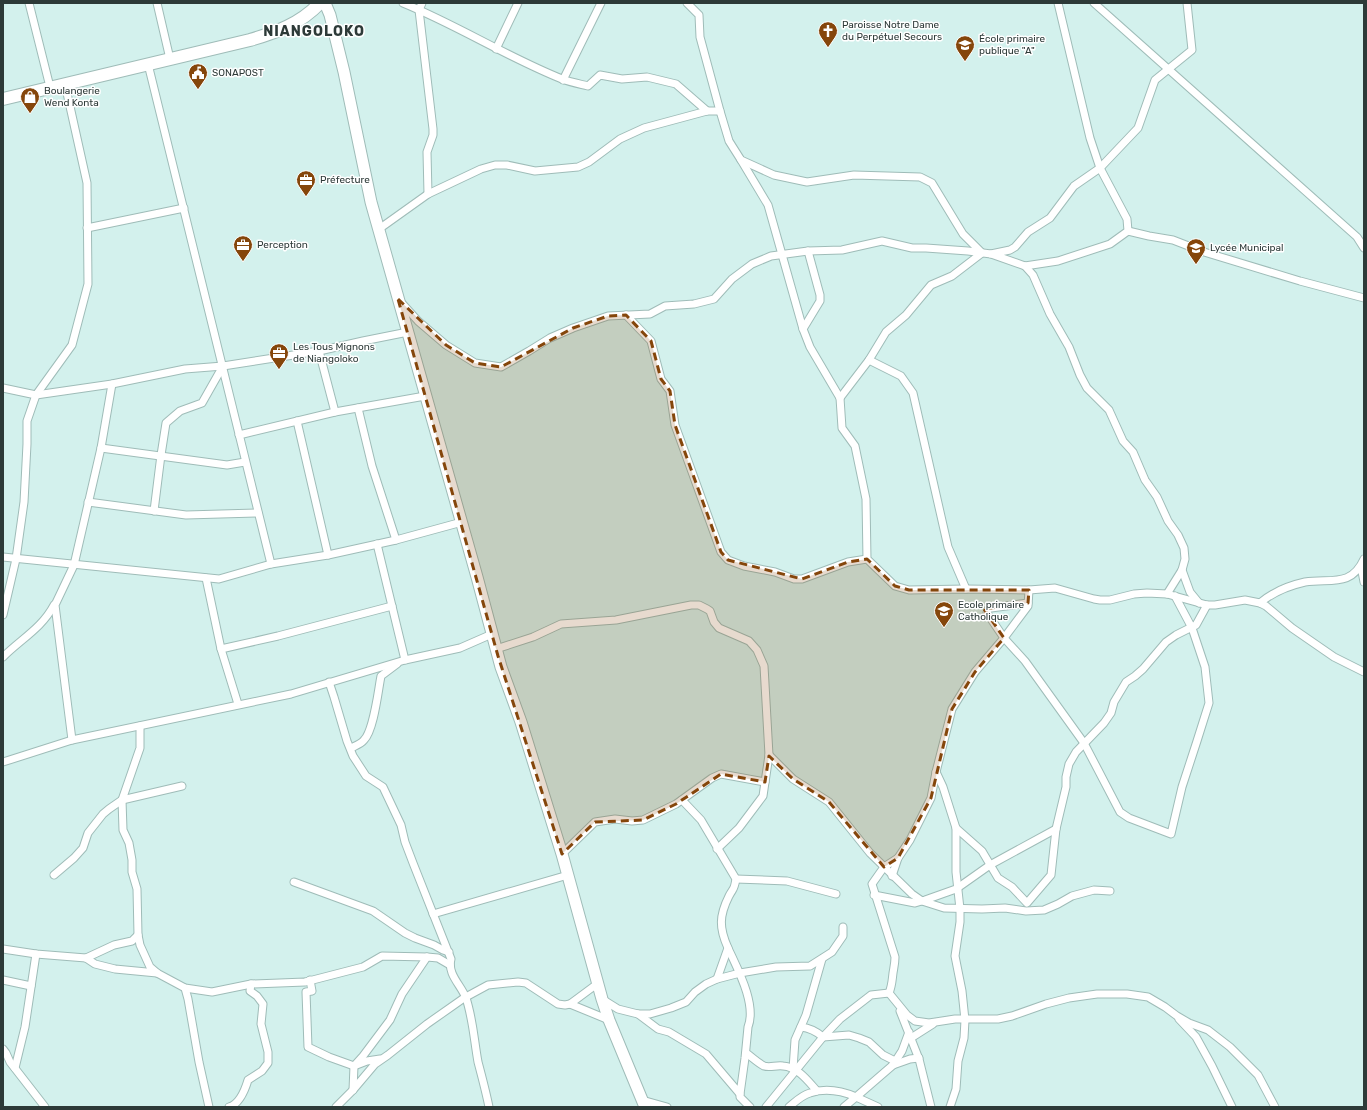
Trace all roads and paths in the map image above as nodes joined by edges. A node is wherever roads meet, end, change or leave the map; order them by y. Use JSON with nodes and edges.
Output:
{"nodes":[{"id":1,"x":29,"y":3,"type":"edge"},
{"id":2,"x":157,"y":3,"type":"edge"},
{"id":3,"x":320,"y":3,"type":"edge"},
{"id":4,"x":325,"y":3,"type":"edge"},
{"id":5,"x":403,"y":3,"type":"edge"},
{"id":6,"x":518,"y":3,"type":"edge"},
{"id":7,"x":601,"y":3,"type":"edge"},
{"id":8,"x":687,"y":3,"type":"edge"},
{"id":9,"x":1058,"y":3,"type":"edge"},
{"id":10,"x":1094,"y":3,"type":"edge"},
{"id":11,"x":1187,"y":3,"type":"edge"},
{"id":12,"x":420,"y":6,"type":"edge"},
{"id":13,"x":496,"y":49,"type":"junction"},
{"id":14,"x":170,"y":59,"type":"junction"},
{"id":15,"x":148,"y":64,"type":"junction"},
{"id":16,"x":1168,"y":69,"type":"junction"},
{"id":17,"x":563,"y":80,"type":"junction"},
{"id":18,"x":65,"y":84,"type":"junction"},
{"id":19,"x":50,"y":87,"type":"junction"},
{"id":20,"x":3,"y":99,"type":"edge"},
{"id":21,"x":707,"y":111,"type":"junction"},
{"id":22,"x":720,"y":111,"type":"junction"},
{"id":23,"x":741,"y":160,"type":"junction"},
{"id":24,"x":1100,"y":168,"type":"junction"},
{"id":25,"x":428,"y":194,"type":"junction"},
{"id":26,"x":184,"y":208,"type":"junction"},
{"id":27,"x":87,"y":228,"type":"junction"},
{"id":28,"x":379,"y":230,"type":"junction"},
{"id":29,"x":1128,"y":230,"type":"junction"},
{"id":30,"x":1364,"y":248,"type":"edge"},
{"id":31,"x":808,"y":250,"type":"junction"},
{"id":32,"x":982,"y":253,"type":"junction"},
{"id":33,"x":991,"y":254,"type":"junction"},
{"id":34,"x":782,"y":255,"type":"junction"},
{"id":35,"x":1025,"y":266,"type":"junction"},
{"id":36,"x":398,"y":298,"type":"junction"},
{"id":37,"x":1364,"y":298,"type":"edge"},
{"id":38,"x":626,"y":315,"type":"junction"},
{"id":39,"x":803,"y":329,"type":"junction"},
{"id":40,"x":408,"y":332,"type":"junction"},
{"id":41,"x":319,"y":352,"type":"junction"},
{"id":42,"x":869,"y":360,"type":"junction"},
{"id":43,"x":223,"y":366,"type":"junction"},
{"id":44,"x":112,"y":384,"type":"junction"},
{"id":45,"x":3,"y":388,"type":"edge"},
{"id":46,"x":36,"y":395,"type":"junction"},
{"id":47,"x":425,"y":396,"type":"junction"},
{"id":48,"x":840,"y":398,"type":"junction"},
{"id":49,"x":358,"y":408,"type":"junction"},
{"id":50,"x":335,"y":412,"type":"junction"},
{"id":51,"x":297,"y":421,"type":"junction"},
{"id":52,"x":239,"y":435,"type":"junction"},
{"id":53,"x":101,"y":448,"type":"junction"},
{"id":54,"x":161,"y":455,"type":"junction"},
{"id":55,"x":245,"y":462,"type":"junction"},
{"id":56,"x":88,"y":502,"type":"junction"},
{"id":57,"x":154,"y":511,"type":"junction"},
{"id":58,"x":258,"y":513,"type":"junction"},
{"id":59,"x":462,"y":522,"type":"junction"},
{"id":60,"x":396,"y":540,"type":"junction"},
{"id":61,"x":377,"y":544,"type":"junction"},
{"id":62,"x":328,"y":554,"type":"junction"},
{"id":63,"x":3,"y":557,"type":"edge"},
{"id":64,"x":16,"y":559,"type":"junction"},
{"id":65,"x":867,"y":559,"type":"junction"},
{"id":66,"x":1362,"y":562,"type":"edge"},
{"id":67,"x":271,"y":564,"type":"junction"},
{"id":68,"x":74,"y":565,"type":"junction"},
{"id":69,"x":1182,"y":570,"type":"junction"},
{"id":70,"x":206,"y":578,"type":"junction"},
{"id":71,"x":1364,"y":582,"type":"edge"},
{"id":72,"x":966,"y":589,"type":"junction"},
{"id":73,"x":1029,"y":590,"type":"junction"},
{"id":74,"x":1167,"y":594,"type":"junction"},
{"id":75,"x":1175,"y":596,"type":"junction"},
{"id":76,"x":1028,"y":602,"type":"junction"},
{"id":77,"x":1199,"y":603,"type":"junction"},
{"id":78,"x":1260,"y":603,"type":"junction"},
{"id":79,"x":55,"y":605,"type":"junction"},
{"id":80,"x":1207,"y":605,"type":"junction"},
{"id":81,"x":392,"y":606,"type":"junction"},
{"id":82,"x":3,"y":616,"type":"edge"},
{"id":83,"x":1192,"y":628,"type":"junction"},
{"id":84,"x":492,"y":634,"type":"junction"},
{"id":85,"x":1004,"y":638,"type":"junction"},
{"id":86,"x":221,"y":649,"type":"junction"},
{"id":87,"x":496,"y":649,"type":"junction"},
{"id":88,"x":3,"y":657,"type":"edge"},
{"id":89,"x":403,"y":660,"type":"junction"},
{"id":90,"x":1364,"y":672,"type":"edge"},
{"id":91,"x":329,"y":682,"type":"junction"},
{"id":92,"x":238,"y":704,"type":"junction"},
{"id":93,"x":140,"y":726,"type":"junction"},
{"id":94,"x":72,"y":740,"type":"junction"},
{"id":95,"x":1084,"y":743,"type":"junction"},
{"id":96,"x":351,"y":748,"type":"junction"},
{"id":97,"x":769,"y":755,"type":"junction"},
{"id":98,"x":3,"y":762,"type":"edge"},
{"id":99,"x":936,"y":772,"type":"junction"},
{"id":100,"x":765,"y":782,"type":"junction"},
{"id":101,"x":182,"y":786,"type":"dead end"},
{"id":102,"x":122,"y":800,"type":"junction"},
{"id":103,"x":682,"y":800,"type":"junction"},
{"id":104,"x":956,"y":828,"type":"junction"},
{"id":105,"x":1056,"y":829,"type":"junction"},
{"id":106,"x":717,"y":849,"type":"junction"},
{"id":107,"x":562,"y":854,"type":"junction"},
{"id":108,"x":898,"y":858,"type":"junction"},
{"id":109,"x":990,"y":864,"type":"junction"},
{"id":110,"x":884,"y":867,"type":"junction"},
{"id":111,"x":568,"y":875,"type":"junction"},
{"id":112,"x":54,"y":876,"type":"dead end"},
{"id":113,"x":892,"y":876,"type":"junction"},
{"id":114,"x":736,"y":879,"type":"junction"},
{"id":115,"x":294,"y":882,"type":"dead end"},
{"id":116,"x":958,"y":887,"type":"junction"},
{"id":117,"x":1110,"y":891,"type":"dead end"},
{"id":118,"x":836,"y":894,"type":"dead end"},
{"id":119,"x":874,"y":895,"type":"junction"},
{"id":120,"x":922,"y":901,"type":"junction"},
{"id":121,"x":1027,"y":902,"type":"junction"},
{"id":122,"x":960,"y":909,"type":"junction"},
{"id":123,"x":1037,"y":910,"type":"junction"},
{"id":124,"x":433,"y":914,"type":"junction"},
{"id":125,"x":843,"y":927,"type":"dead end"},
{"id":126,"x":138,"y":935,"type":"junction"},
{"id":127,"x":728,"y":948,"type":"junction"},
{"id":128,"x":3,"y":949,"type":"edge"},
{"id":129,"x":449,"y":952,"type":"junction"},
{"id":130,"x":36,"y":954,"type":"junction"},
{"id":131,"x":427,"y":957,"type":"junction"},
{"id":132,"x":86,"y":958,"type":"junction"},
{"id":133,"x":822,"y":960,"type":"junction"},
{"id":134,"x":450,"y":965,"type":"junction"},
{"id":135,"x":157,"y":973,"type":"junction"},
{"id":136,"x":740,"y":973,"type":"junction"},
{"id":137,"x":717,"y":979,"type":"junction"},
{"id":138,"x":3,"y":980,"type":"edge"},
{"id":139,"x":310,"y":980,"type":"junction"},
{"id":140,"x":251,"y":984,"type":"junction"},
{"id":141,"x":597,"y":984,"type":"junction"},
{"id":142,"x":31,"y":986,"type":"junction"},
{"id":143,"x":185,"y":988,"type":"junction"},
{"id":144,"x":889,"y":993,"type":"junction"},
{"id":145,"x":466,"y":998,"type":"junction"},
{"id":146,"x":602,"y":999,"type":"junction"},
{"id":147,"x":570,"y":1004,"type":"junction"},
{"id":148,"x":899,"y":1005,"type":"junction"},
{"id":149,"x":638,"y":1014,"type":"junction"},
{"id":150,"x":1177,"y":1016,"type":"junction"},
{"id":151,"x":609,"y":1020,"type":"junction"},
{"id":152,"x":965,"y":1020,"type":"junction"},
{"id":153,"x":938,"y":1021,"type":"junction"},
{"id":154,"x":801,"y":1027,"type":"junction"},
{"id":155,"x":910,"y":1035,"type":"junction"},
{"id":156,"x":823,"y":1037,"type":"junction"},
{"id":157,"x":3,"y":1049,"type":"edge"},
{"id":158,"x":746,"y":1053,"type":"junction"},
{"id":159,"x":384,"y":1058,"type":"junction"},
{"id":160,"x":918,"y":1058,"type":"junction"},
{"id":161,"x":894,"y":1063,"type":"junction"},
{"id":162,"x":354,"y":1066,"type":"junction"},
{"id":163,"x":15,"y":1068,"type":"junction"},
{"id":164,"x":795,"y":1070,"type":"junction"},
{"id":165,"x":353,"y":1090,"type":"junction"},
{"id":166,"x":818,"y":1092,"type":"junction"},
{"id":167,"x":740,"y":1094,"type":"junction"},
{"id":168,"x":856,"y":1097,"type":"junction"},
{"id":169,"x":644,"y":1104,"type":"edge"},
{"id":170,"x":45,"y":1107,"type":"edge"},
{"id":171,"x":208,"y":1107,"type":"edge"},
{"id":172,"x":229,"y":1107,"type":"edge"},
{"id":173,"x":336,"y":1107,"type":"edge"},
{"id":174,"x":489,"y":1107,"type":"edge"},
{"id":175,"x":667,"y":1107,"type":"edge"},
{"id":176,"x":750,"y":1107,"type":"edge"},
{"id":177,"x":766,"y":1107,"type":"edge"},
{"id":178,"x":789,"y":1107,"type":"edge"},
{"id":179,"x":844,"y":1107,"type":"edge"},
{"id":180,"x":878,"y":1107,"type":"edge"},
{"id":181,"x":931,"y":1107,"type":"edge"},
{"id":182,"x":950,"y":1107,"type":"edge"},
{"id":183,"x":1232,"y":1107,"type":"edge"},
{"id":184,"x":1275,"y":1107,"type":"edge"}],
"edges":[{"from":1,"to":19,"type":"street"},
{"from":2,"to":14,"type":"street"},
{"from":3,"to":14,"type":"highway"},
{"from":4,"to":28,"type":"main road"},
{"from":5,"to":12,"type":"street"},
{"from":6,"to":13,"type":"street"},
{"from":7,"to":17,"type":"street"},
{"from":8,"to":22,"type":"street"},
{"from":9,"to":24,"type":"street"},
{"from":10,"to":16,"type":"street"},
{"from":11,"to":16,"type":"street"},
{"from":12,"to":13,"type":"street"},
{"from":12,"to":25,"type":"street"},
{"from":13,"to":17,"type":"street"},
{"from":14,"to":15,"type":"highway"},
{"from":15,"to":18,"type":"highway"},
{"from":15,"to":26,"type":"street"},
{"from":16,"to":24,"type":"street"},
{"from":16,"to":30,"type":"street"},
{"from":17,"to":21,"type":"street"},
{"from":18,"to":19,"type":"highway"},
{"from":18,"to":27,"type":"street"},
{"from":19,"to":20,"type":"highway"},
{"from":21,"to":22,"type":"street"},
{"from":21,"to":25,"type":"street"},
{"from":22,"to":23,"type":"street"},
{"from":23,"to":32,"type":"street"},
{"from":23,"to":34,"type":"street"},
{"from":24,"to":29,"type":"street"},
{"from":24,"to":33,"type":"street"},
{"from":25,"to":28,"type":"street"},
{"from":26,"to":27,"type":"street"},
{"from":26,"to":43,"type":"street"},
{"from":27,"to":46,"type":"street"},
{"from":28,"to":36,"type":"main road"},
{"from":29,"to":35,"type":"street"},
{"from":29,"to":37,"type":"street"},
{"from":31,"to":32,"type":"street"},
{"from":31,"to":34,"type":"street"},
{"from":31,"to":39,"type":"street"},
{"from":32,"to":33,"type":"street"},
{"from":32,"to":42,"type":"street"},
{"from":33,"to":35,"type":"street"},
{"from":34,"to":38,"type":"street"},
{"from":34,"to":39,"type":"street"},
{"from":35,"to":69,"type":"street"},
{"from":36,"to":38,"type":"street"},
{"from":36,"to":40,"type":"main road"},
{"from":38,"to":65,"type":"street"},
{"from":39,"to":48,"type":"street"},
{"from":40,"to":41,"type":"street"},
{"from":40,"to":47,"type":"main road"},
{"from":41,"to":43,"type":"street"},
{"from":41,"to":50,"type":"street"},
{"from":42,"to":48,"type":"street"},
{"from":42,"to":72,"type":"street"},
{"from":43,"to":44,"type":"street"},
{"from":43,"to":52,"type":"street"},
{"from":43,"to":54,"type":"street"},
{"from":44,"to":46,"type":"street"},
{"from":44,"to":53,"type":"street"},
{"from":45,"to":46,"type":"street"},
{"from":46,"to":64,"type":"street"},
{"from":47,"to":49,"type":"street"},
{"from":47,"to":59,"type":"main road"},
{"from":48,"to":65,"type":"street"},
{"from":49,"to":50,"type":"street"},
{"from":49,"to":60,"type":"street"},
{"from":50,"to":51,"type":"street"},
{"from":51,"to":52,"type":"street"},
{"from":51,"to":62,"type":"street"},
{"from":52,"to":55,"type":"street"},
{"from":53,"to":54,"type":"street"},
{"from":53,"to":56,"type":"street"},
{"from":54,"to":55,"type":"street"},
{"from":54,"to":57,"type":"street"},
{"from":55,"to":58,"type":"street"},
{"from":56,"to":57,"type":"street"},
{"from":56,"to":68,"type":"street"},
{"from":57,"to":58,"type":"street"},
{"from":58,"to":67,"type":"street"},
{"from":59,"to":60,"type":"street"},
{"from":59,"to":84,"type":"main road"},
{"from":60,"to":61,"type":"street"},
{"from":61,"to":62,"type":"street"},
{"from":61,"to":81,"type":"street"},
{"from":62,"to":67,"type":"street"},
{"from":63,"to":64,"type":"street"},
{"from":64,"to":68,"type":"street"},
{"from":64,"to":82,"type":"street"},
{"from":65,"to":72,"type":"street"},
{"from":66,"to":71,"type":"street"},
{"from":66,"to":78,"type":"street"},
{"from":67,"to":70,"type":"street"},
{"from":68,"to":70,"type":"street"},
{"from":68,"to":79,"type":"street"},
{"from":69,"to":74,"type":"street"},
{"from":69,"to":77,"type":"street"},
{"from":70,"to":86,"type":"street"},
{"from":72,"to":73,"type":"street"},
{"from":73,"to":74,"type":"street"},
{"from":73,"to":76,"type":"street"},
{"from":74,"to":75,"type":"street"},
{"from":75,"to":77,"type":"street"},
{"from":75,"to":83,"type":"street"},
{"from":76,"to":85,"type":"street"},
{"from":76,"to":85,"type":"street"},
{"from":77,"to":80,"type":"street"},
{"from":78,"to":80,"type":"street"},
{"from":78,"to":90,"type":"street"},
{"from":79,"to":88,"type":"street"},
{"from":79,"to":94,"type":"street"},
{"from":80,"to":83,"type":"street"},
{"from":81,"to":86,"type":"street"},
{"from":81,"to":89,"type":"street"},
{"from":83,"to":95,"type":"street"},
{"from":83,"to":95,"type":"street"},
{"from":84,"to":87,"type":"main road"},
{"from":84,"to":89,"type":"street"},
{"from":85,"to":95,"type":"street"},
{"from":85,"to":99,"type":"street"},
{"from":86,"to":92,"type":"street"},
{"from":87,"to":97,"type":"street"},
{"from":87,"to":107,"type":"main road"},
{"from":89,"to":91,"type":"street"},
{"from":89,"to":96,"type":"street"},
{"from":91,"to":92,"type":"street"},
{"from":91,"to":96,"type":"street"},
{"from":92,"to":93,"type":"street"},
{"from":93,"to":94,"type":"street"},
{"from":93,"to":102,"type":"street"},
{"from":94,"to":98,"type":"street"},
{"from":95,"to":105,"type":"street"},
{"from":96,"to":124,"type":"street"},
{"from":97,"to":100,"type":"street"},
{"from":97,"to":110,"type":"street"},
{"from":99,"to":104,"type":"street"},
{"from":99,"to":108,"type":"street"},
{"from":100,"to":103,"type":"street"},
{"from":100,"to":106,"type":"street"},
{"from":101,"to":102,"type":"street"},
{"from":102,"to":112,"type":"street"},
{"from":102,"to":126,"type":"street"},
{"from":103,"to":106,"type":"street"},
{"from":103,"to":107,"type":"street"},
{"from":104,"to":109,"type":"street"},
{"from":104,"to":116,"type":"street"},
{"from":105,"to":109,"type":"street"},
{"from":105,"to":121,"type":"street"},
{"from":106,"to":114,"type":"street"},
{"from":107,"to":111,"type":"main road"},
{"from":108,"to":110,"type":"street"},
{"from":108,"to":113,"type":"street"},
{"from":109,"to":116,"type":"street"},
{"from":109,"to":121,"type":"street"},
{"from":110,"to":113,"type":"street"},
{"from":110,"to":119,"type":"street"},
{"from":111,"to":124,"type":"street"},
{"from":111,"to":141,"type":"main road"},
{"from":113,"to":120,"type":"street"},
{"from":114,"to":118,"type":"street"},
{"from":114,"to":127,"type":"street"},
{"from":115,"to":129,"type":"street"},
{"from":116,"to":120,"type":"street"},
{"from":116,"to":122,"type":"street"},
{"from":117,"to":123,"type":"street"},
{"from":119,"to":120,"type":"street"},
{"from":119,"to":144,"type":"street"},
{"from":120,"to":122,"type":"street"},
{"from":121,"to":123,"type":"street"},
{"from":122,"to":123,"type":"street"},
{"from":122,"to":152,"type":"street"},
{"from":124,"to":129,"type":"street"},
{"from":125,"to":133,"type":"street"},
{"from":126,"to":132,"type":"street"},
{"from":126,"to":135,"type":"street"},
{"from":127,"to":136,"type":"street"},
{"from":127,"to":137,"type":"street"},
{"from":128,"to":130,"type":"street"},
{"from":129,"to":134,"type":"street"},
{"from":130,"to":132,"type":"street"},
{"from":130,"to":142,"type":"street"},
{"from":131,"to":134,"type":"street"},
{"from":131,"to":139,"type":"street"},
{"from":131,"to":162,"type":"street"},
{"from":132,"to":135,"type":"street"},
{"from":133,"to":136,"type":"street"},
{"from":133,"to":154,"type":"street"},
{"from":134,"to":145,"type":"street"},
{"from":135,"to":143,"type":"street"},
{"from":136,"to":137,"type":"street"},
{"from":136,"to":158,"type":"street"},
{"from":137,"to":149,"type":"street"},
{"from":138,"to":142,"type":"street"},
{"from":139,"to":140,"type":"street"},
{"from":139,"to":162,"type":"street"},
{"from":140,"to":143,"type":"street"},
{"from":140,"to":172,"type":"street"},
{"from":141,"to":146,"type":"main road"},
{"from":141,"to":147,"type":"street"},
{"from":142,"to":163,"type":"street"},
{"from":143,"to":171,"type":"street"},
{"from":144,"to":148,"type":"street"},
{"from":144,"to":156,"type":"street"},
{"from":145,"to":147,"type":"street"},
{"from":145,"to":159,"type":"street"},
{"from":145,"to":174,"type":"street"},
{"from":146,"to":149,"type":"street"},
{"from":146,"to":151,"type":"main road"},
{"from":147,"to":151,"type":"street"},
{"from":148,"to":153,"type":"street"},
{"from":148,"to":155,"type":"street"},
{"from":149,"to":167,"type":"street"},
{"from":150,"to":152,"type":"street"},
{"from":150,"to":183,"type":"street"},
{"from":150,"to":184,"type":"street"},
{"from":151,"to":169,"type":"main road"},
{"from":152,"to":153,"type":"street"},
{"from":152,"to":182,"type":"street"},
{"from":153,"to":155,"type":"street"},
{"from":154,"to":156,"type":"street"},
{"from":154,"to":164,"type":"street"},
{"from":155,"to":160,"type":"street"},
{"from":155,"to":161,"type":"street"},
{"from":156,"to":161,"type":"street"},
{"from":156,"to":164,"type":"street"},
{"from":157,"to":163,"type":"street"},
{"from":158,"to":164,"type":"street"},
{"from":158,"to":167,"type":"street"},
{"from":159,"to":162,"type":"street"},
{"from":159,"to":165,"type":"street"},
{"from":160,"to":161,"type":"street"},
{"from":160,"to":181,"type":"street"},
{"from":161,"to":168,"type":"street"},
{"from":162,"to":165,"type":"street"},
{"from":163,"to":170,"type":"street"},
{"from":164,"to":166,"type":"street"},
{"from":164,"to":177,"type":"street"},
{"from":165,"to":173,"type":"street"},
{"from":166,"to":168,"type":"street"},
{"from":166,"to":178,"type":"street"},
{"from":167,"to":176,"type":"street"},
{"from":168,"to":179,"type":"street"},
{"from":168,"to":180,"type":"street"},
{"from":169,"to":175,"type":"street"}]}
